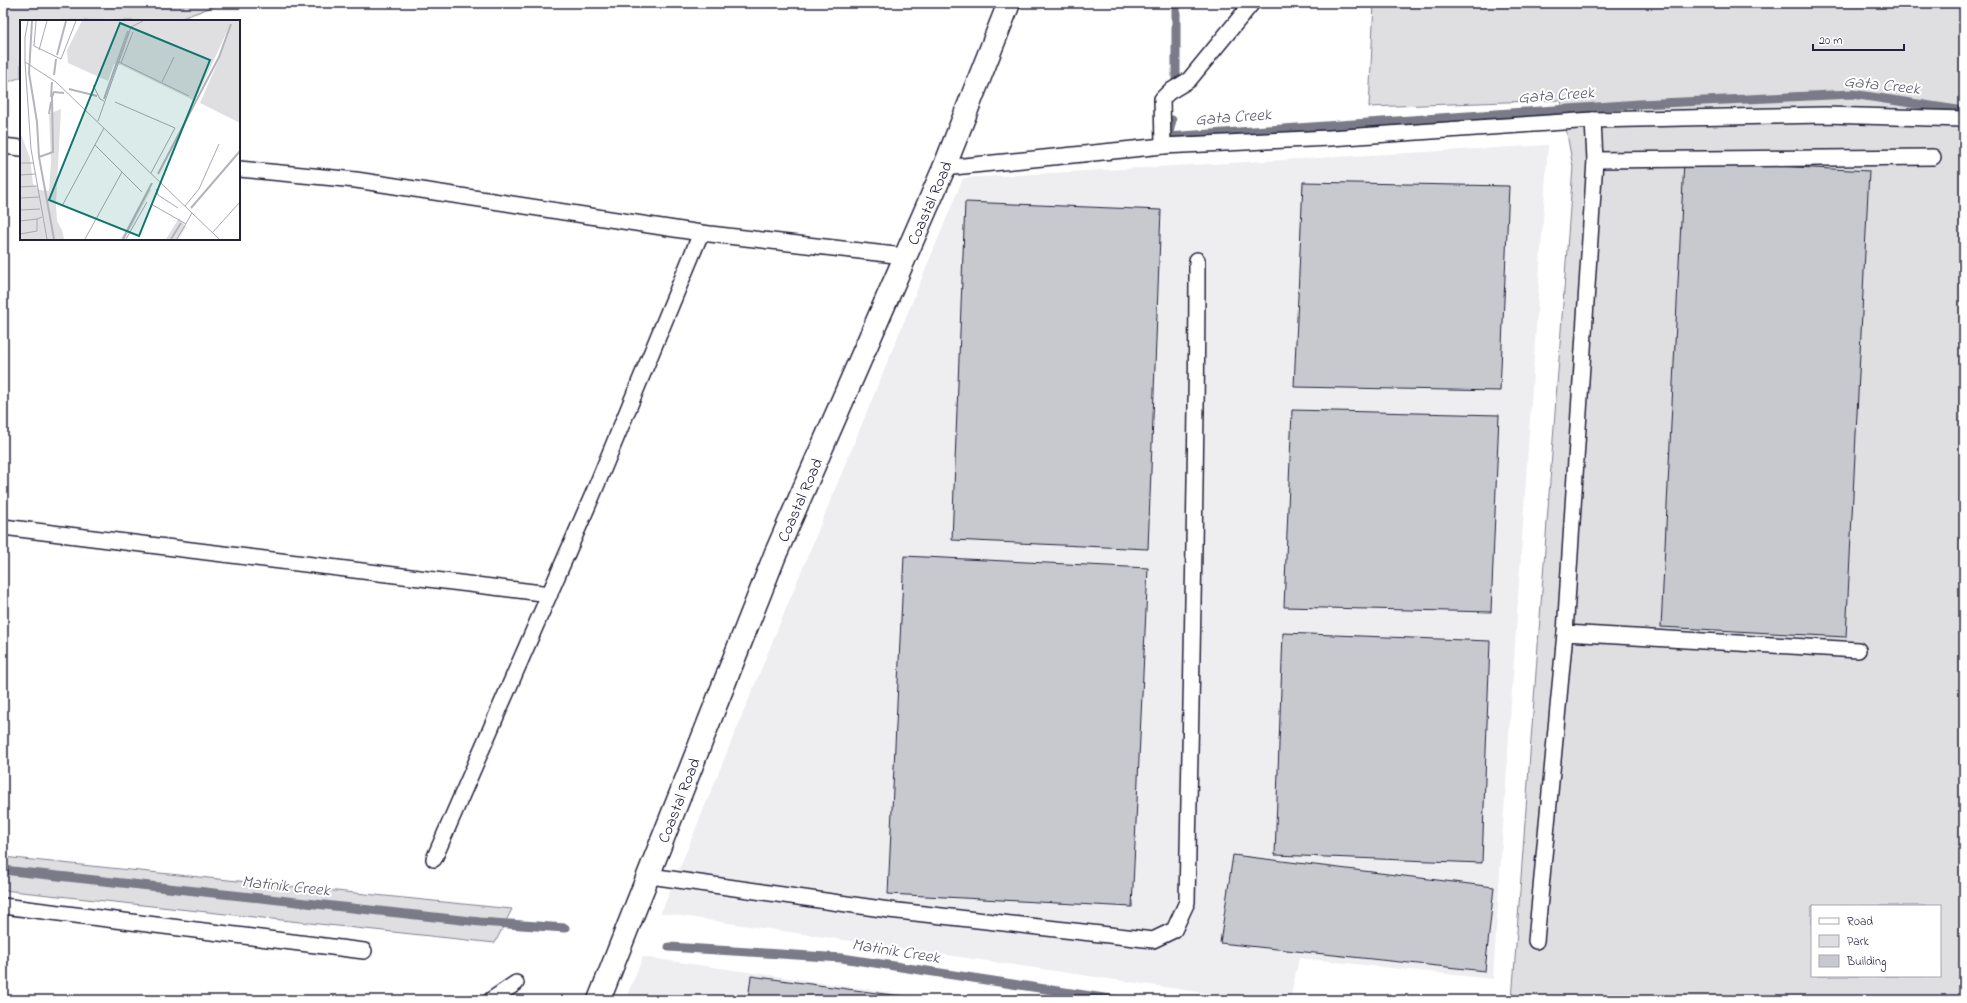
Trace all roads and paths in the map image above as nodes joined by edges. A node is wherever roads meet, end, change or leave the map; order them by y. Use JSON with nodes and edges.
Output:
{"nodes":[{"id":1,"x":1009,"y":3,"type":"edge"},
{"id":2,"x":1252,"y":3,"type":"edge"},
{"id":3,"x":1964,"y":119,"type":"edge"},
{"id":4,"x":1593,"y":120,"type":"junction"},
{"id":5,"x":3,"y":146,"type":"edge"},
{"id":6,"x":1163,"y":146,"type":"junction"},
{"id":7,"x":20,"y":148,"type":"edge"},
{"id":8,"x":1933,"y":157,"type":"dead end"},
{"id":9,"x":1594,"y":160,"type":"junction"},
{"id":10,"x":944,"y":168,"type":"junction"},
{"id":11,"x":240,"y":169,"type":"edge"},
{"id":12,"x":702,"y":234,"type":"junction"},
{"id":13,"x":904,"y":256,"type":"junction"},
{"id":14,"x":1197,"y":260,"type":"dead end"},
{"id":15,"x":3,"y":527,"type":"edge"},
{"id":16,"x":550,"y":594,"type":"junction"},
{"id":17,"x":1564,"y":633,"type":"junction"},
{"id":18,"x":1858,"y":650,"type":"dead end"},
{"id":19,"x":434,"y":860,"type":"dead end"},
{"id":20,"x":650,"y":876,"type":"junction"},
{"id":21,"x":3,"y":906,"type":"edge"},
{"id":22,"x":1536,"y":942,"type":"dead end"},
{"id":23,"x":364,"y":951,"type":"dead end"},
{"id":24,"x":516,"y":982,"type":"dead end"},
{"id":25,"x":491,"y":1000,"type":"edge"},
{"id":26,"x":599,"y":1000,"type":"edge"}],
"edges":[{"from":1,"to":10,"type":"main road","name":"Coastal Road"},
{"from":2,"to":6,"type":"lane"},
{"from":3,"to":4,"type":"lane"},
{"from":4,"to":6,"type":"lane"},
{"from":4,"to":9,"type":"lane"},
{"from":5,"to":7,"type":"lane"},
{"from":6,"to":10,"type":"lane"},
{"from":8,"to":9,"type":"lane"},
{"from":9,"to":17,"type":"lane"},
{"from":10,"to":13,"type":"main road","name":"Coastal Road"},
{"from":11,"to":12,"type":"lane"},
{"from":12,"to":13,"type":"lane"},
{"from":12,"to":16,"type":"lane"},
{"from":13,"to":20,"type":"main road","name":"Coastal Road"},
{"from":14,"to":20,"type":"lane"},
{"from":15,"to":16,"type":"lane"},
{"from":16,"to":19,"type":"lane"},
{"from":17,"to":18,"type":"lane"},
{"from":17,"to":22,"type":"lane"},
{"from":20,"to":26,"type":"main road","name":"Coastal Road"},
{"from":21,"to":23,"type":"lane"},
{"from":24,"to":25,"type":"lane"}]}
